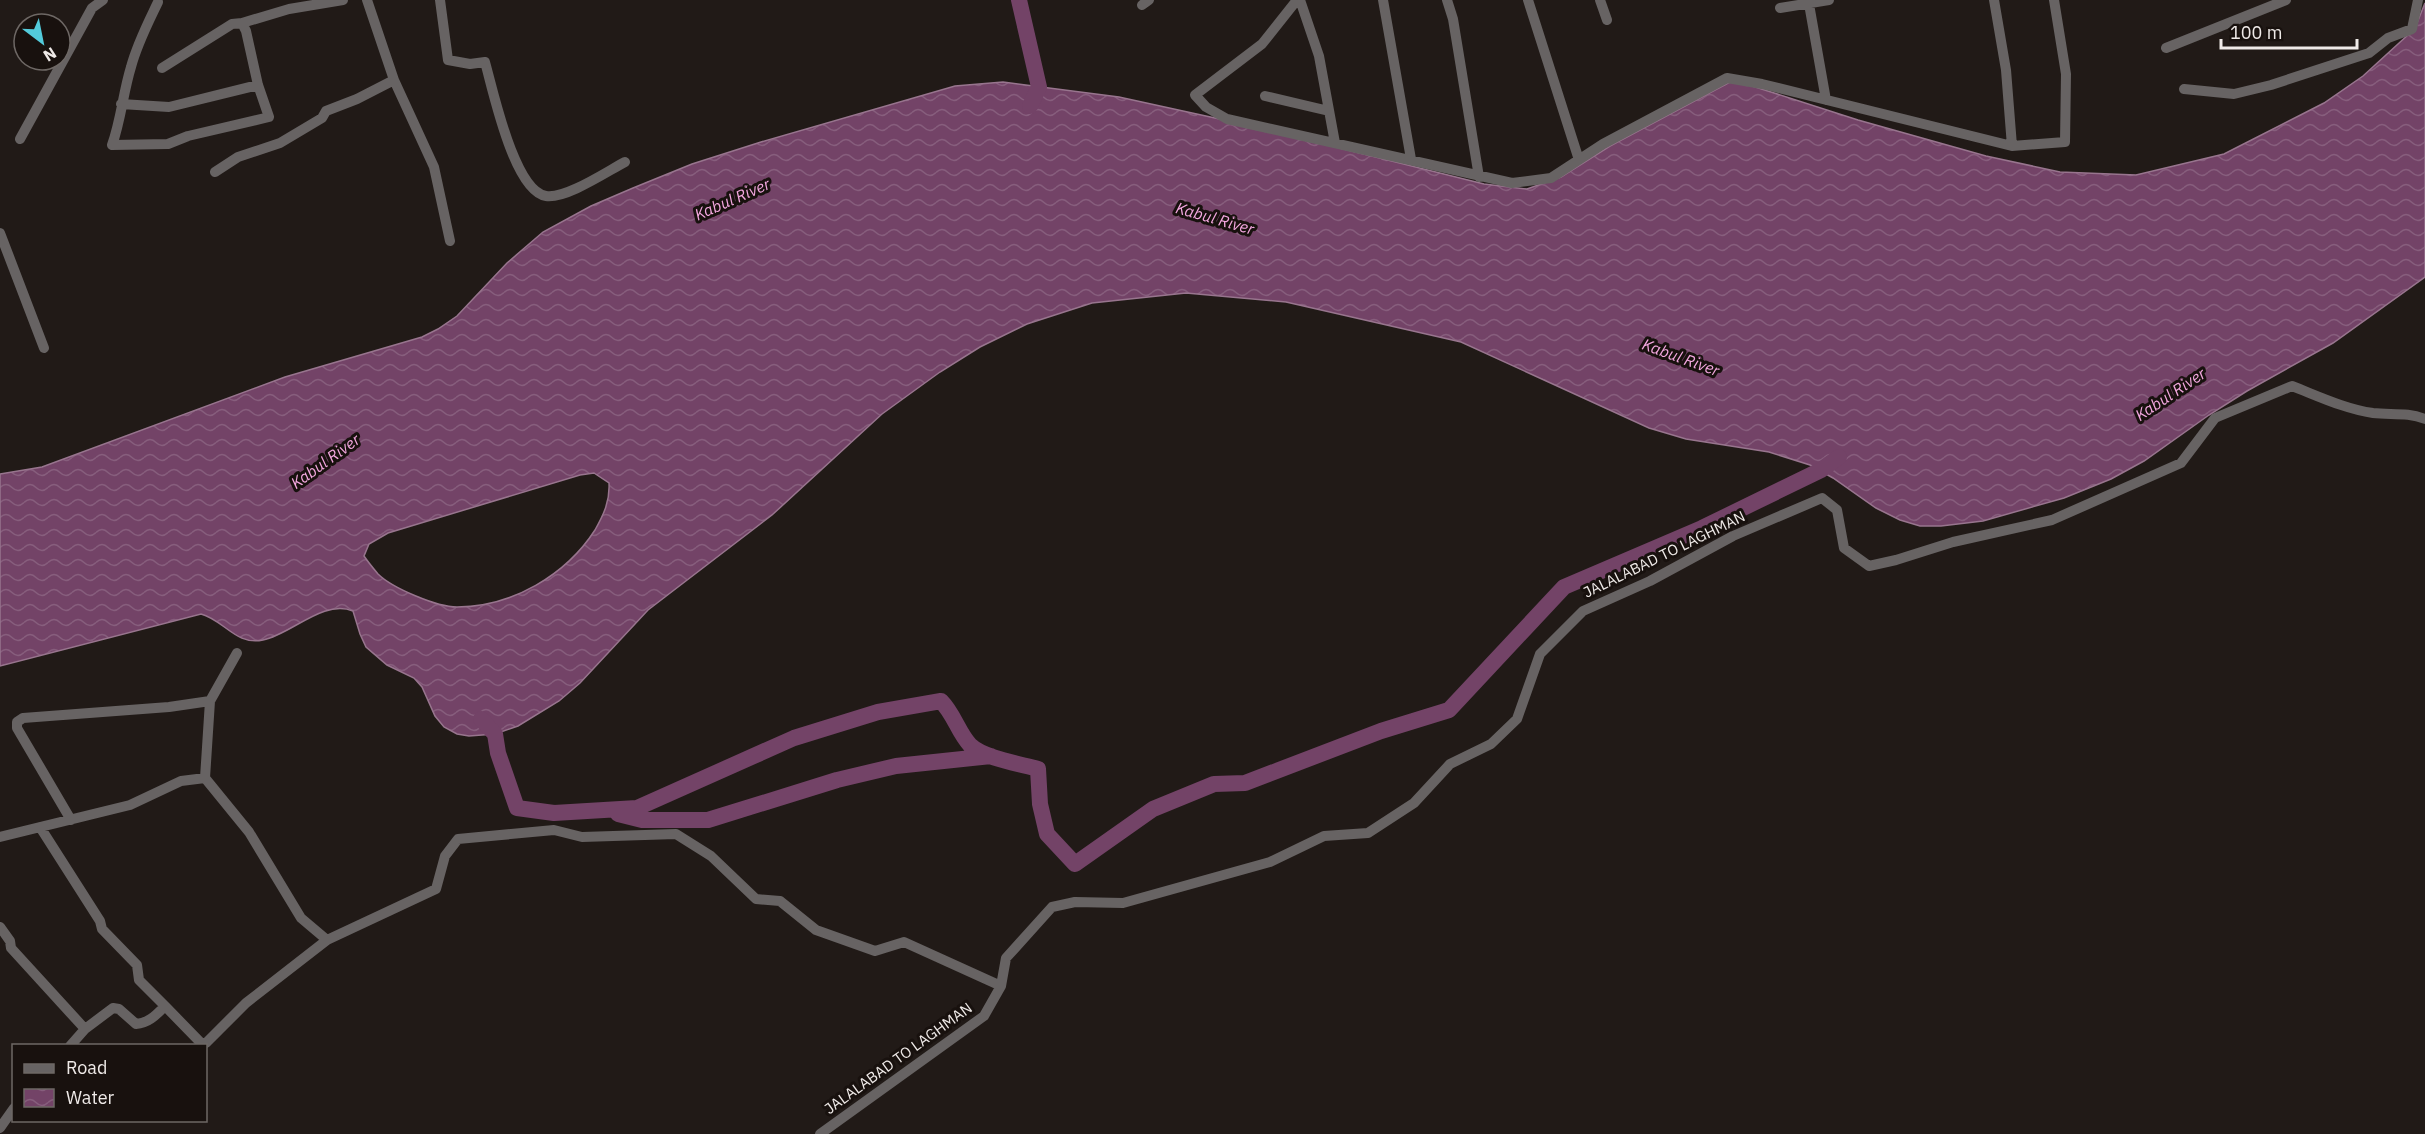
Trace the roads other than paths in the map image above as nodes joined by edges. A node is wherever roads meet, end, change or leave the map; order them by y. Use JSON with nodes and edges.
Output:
{"nodes":[{"id":1,"x":104,"y":0,"type":"edge"},
{"id":2,"x":342,"y":0,"type":"edge"},
{"id":3,"x":367,"y":0,"type":"edge"},
{"id":4,"x":440,"y":0,"type":"edge"},
{"id":5,"x":1298,"y":0,"type":"edge"},
{"id":6,"x":1383,"y":0,"type":"edge"},
{"id":7,"x":1447,"y":0,"type":"edge"},
{"id":8,"x":1528,"y":0,"type":"edge"},
{"id":9,"x":1600,"y":0,"type":"edge"},
{"id":10,"x":1829,"y":0,"type":"edge"},
{"id":11,"x":1994,"y":0,"type":"edge"},
{"id":12,"x":2054,"y":0,"type":"edge"},
{"id":13,"x":2286,"y":0,"type":"edge"},
{"id":14,"x":2418,"y":0,"type":"edge"},
{"id":15,"x":158,"y":2,"type":"dead end"},
{"id":16,"x":318,"y":2,"type":"edge"},
{"id":17,"x":1809,"y":4,"type":"junction"},
{"id":18,"x":1780,"y":8,"type":"dead end"},
{"id":19,"x":1607,"y":20,"type":"dead end"},
{"id":20,"x":242,"y":23,"type":"junction"},
{"id":21,"x":2166,"y":48,"type":"dead end"},
{"id":22,"x":162,"y":68,"type":"dead end"},
{"id":23,"x":394,"y":80,"type":"junction"},
{"id":24,"x":258,"y":85,"type":"junction"},
{"id":25,"x":2184,"y":89,"type":"dead end"},
{"id":26,"x":1265,"y":96,"type":"dead end"},
{"id":27,"x":1826,"y":100,"type":"junction"},
{"id":28,"x":121,"y":104,"type":"junction"},
{"id":29,"x":1329,"y":111,"type":"junction"},
{"id":30,"x":20,"y":139,"type":"dead end"},
{"id":31,"x":1335,"y":143,"type":"junction"},
{"id":32,"x":2012,"y":146,"type":"junction"},
{"id":33,"x":1411,"y":159,"type":"junction"},
{"id":34,"x":1579,"y":160,"type":"junction"},
{"id":35,"x":625,"y":162,"type":"dead end"},
{"id":36,"x":215,"y":172,"type":"dead end"},
{"id":37,"x":1479,"y":177,"type":"junction"},
{"id":38,"x":0,"y":233,"type":"edge"},
{"id":39,"x":450,"y":241,"type":"dead end"},
{"id":40,"x":44,"y":348,"type":"dead end"},
{"id":41,"x":2425,"y":419,"type":"edge"},
{"id":42,"x":237,"y":653,"type":"dead end"},
{"id":43,"x":210,"y":701,"type":"junction"},
{"id":44,"x":205,"y":778,"type":"junction"},
{"id":45,"x":71,"y":820,"type":"junction"},
{"id":46,"x":40,"y":827,"type":"junction"},
{"id":47,"x":0,"y":837,"type":"edge"},
{"id":48,"x":0,"y":927,"type":"edge"},
{"id":49,"x":327,"y":940,"type":"junction"},
{"id":50,"x":10,"y":941,"type":"junction"},
{"id":51,"x":0,"y":949,"type":"edge"},
{"id":52,"x":1001,"y":986,"type":"junction"},
{"id":53,"x":165,"y":1006,"type":"junction"},
{"id":54,"x":85,"y":1029,"type":"junction"},
{"id":55,"x":72,"y":1044,"type":"edge"},
{"id":56,"x":12,"y":1111,"type":"edge"},
{"id":57,"x":0,"y":1128,"type":"edge"},
{"id":58,"x":820,"y":1134,"type":"edge"}],
"edges":[{"from":1,"to":30,"type":"street"},
{"from":2,"to":16,"type":"street"},
{"from":3,"to":23,"type":"street"},
{"from":4,"to":35,"type":"street"},
{"from":5,"to":29,"type":"street"},
{"from":5,"to":31,"type":"street"},
{"from":6,"to":33,"type":"street"},
{"from":7,"to":37,"type":"street"},
{"from":8,"to":34,"type":"street"},
{"from":9,"to":19,"type":"street"},
{"from":10,"to":17,"type":"street"},
{"from":11,"to":32,"type":"street"},
{"from":12,"to":32,"type":"street"},
{"from":13,"to":21,"type":"street"},
{"from":14,"to":25,"type":"street"},
{"from":15,"to":28,"type":"street"},
{"from":16,"to":20,"type":"street"},
{"from":17,"to":18,"type":"street"},
{"from":17,"to":27,"type":"street"},
{"from":20,"to":22,"type":"street"},
{"from":20,"to":24,"type":"street"},
{"from":23,"to":36,"type":"street"},
{"from":23,"to":39,"type":"street"},
{"from":24,"to":28,"type":"street"},
{"from":24,"to":28,"type":"street"},
{"from":26,"to":29,"type":"street"},
{"from":27,"to":32,"type":"street"},
{"from":27,"to":34,"type":"street"},
{"from":29,"to":31,"type":"street"},
{"from":31,"to":33,"type":"street"},
{"from":33,"to":37,"type":"street"},
{"from":34,"to":37,"type":"street"},
{"from":38,"to":40,"type":"street"},
{"from":41,"to":52,"type":"street","name":"JALALABAD TO LAGHMAN"},
{"from":42,"to":43,"type":"street"},
{"from":43,"to":44,"type":"street"},
{"from":43,"to":45,"type":"street"},
{"from":44,"to":45,"type":"street"},
{"from":44,"to":49,"type":"street"},
{"from":45,"to":46,"type":"street"},
{"from":46,"to":47,"type":"street"},
{"from":46,"to":53,"type":"street"},
{"from":48,"to":50,"type":"street"},
{"from":49,"to":52,"type":"street"},
{"from":49,"to":53,"type":"street"},
{"from":50,"to":51,"type":"street"},
{"from":50,"to":54,"type":"street"},
{"from":52,"to":58,"type":"street","name":"JALALABAD TO LAGHMAN"},
{"from":53,"to":54,"type":"street"},
{"from":54,"to":55,"type":"street"},
{"from":56,"to":57,"type":"street"}]}
